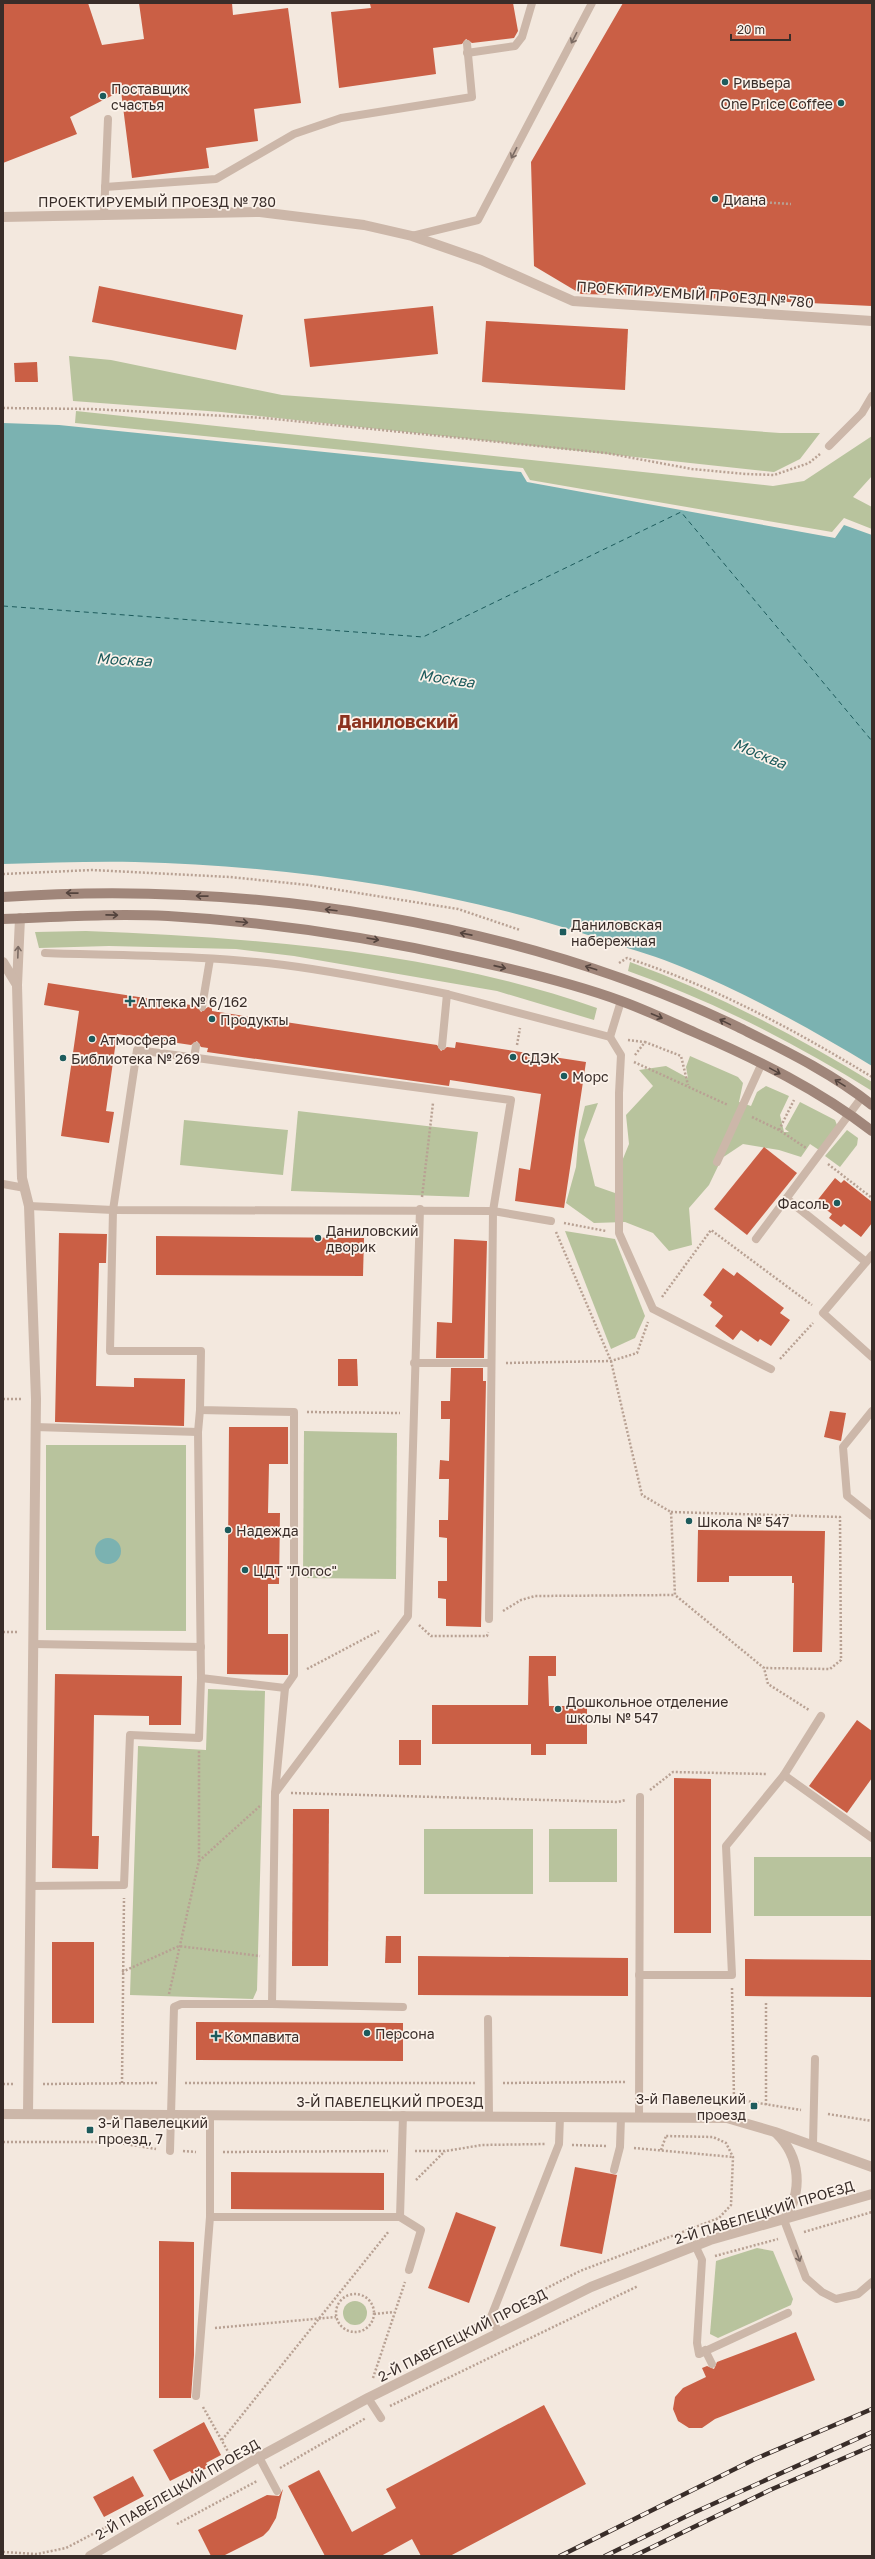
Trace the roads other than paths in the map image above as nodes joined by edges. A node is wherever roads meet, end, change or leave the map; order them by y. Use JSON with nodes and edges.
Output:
{"nodes":[{"id":1,"x":532,"y":3,"type":"edge"},
{"id":2,"x":592,"y":3,"type":"edge"},
{"id":3,"x":467,"y":44,"type":"dead end"},
{"id":4,"x":468,"y":52,"type":"junction"},
{"id":5,"x":108,"y":119,"type":"dead end"},
{"id":6,"x":105,"y":187,"type":"junction"},
{"id":7,"x":104,"y":214,"type":"junction"},
{"id":8,"x":3,"y":217,"type":"edge"},
{"id":9,"x":412,"y":236,"type":"junction"},
{"id":10,"x":872,"y":321,"type":"edge"},
{"id":11,"x":872,"y":396,"type":"edge"},
{"id":12,"x":829,"y":446,"type":"road end"},
{"id":13,"x":3,"y":897,"type":"edge"},
{"id":14,"x":20,"y":918,"type":"junction"},
{"id":15,"x":3,"y":919,"type":"edge"},
{"id":16,"x":45,"y":953,"type":"dead end"},
{"id":17,"x":210,"y":958,"type":"junction"},
{"id":18,"x":3,"y":962,"type":"edge"},
{"id":19,"x":17,"y":985,"type":"junction"},
{"id":20,"x":447,"y":994,"type":"junction"},
{"id":21,"x":621,"y":1001,"type":"junction"},
{"id":22,"x":202,"y":1006,"type":"dead end"},
{"id":23,"x":610,"y":1037,"type":"junction"},
{"id":24,"x":196,"y":1046,"type":"dead end"},
{"id":25,"x":442,"y":1046,"type":"dead end"},
{"id":26,"x":194,"y":1058,"type":"junction"},
{"id":27,"x":762,"y":1063,"type":"junction"},
{"id":28,"x":862,"y":1097,"type":"junction"},
{"id":29,"x":872,"y":1105,"type":"edge"},
{"id":30,"x":849,"y":1113,"type":"junction"},
{"id":31,"x":872,"y":1131,"type":"edge"},
{"id":32,"x":717,"y":1162,"type":"dead end"},
{"id":33,"x":3,"y":1184,"type":"edge"},
{"id":34,"x":25,"y":1188,"type":"junction"},
{"id":35,"x":787,"y":1199,"type":"junction"},
{"id":36,"x":29,"y":1206,"type":"junction"},
{"id":37,"x":420,"y":1209,"type":"junction"},
{"id":38,"x":113,"y":1210,"type":"junction"},
{"id":39,"x":493,"y":1211,"type":"junction"},
{"id":40,"x":552,"y":1221,"type":"road end"},
{"id":41,"x":756,"y":1239,"type":"dead end"},
{"id":42,"x":872,"y":1255,"type":"edge"},
{"id":43,"x":866,"y":1262,"type":"junction"},
{"id":44,"x":872,"y":1357,"type":"edge"},
{"id":45,"x":414,"y":1363,"type":"junction"},
{"id":46,"x":491,"y":1363,"type":"junction"},
{"id":47,"x":771,"y":1369,"type":"road end"},
{"id":48,"x":200,"y":1410,"type":"junction"},
{"id":49,"x":872,"y":1411,"type":"edge"},
{"id":50,"x":35,"y":1427,"type":"junction"},
{"id":51,"x":198,"y":1432,"type":"junction"},
{"id":52,"x":872,"y":1516,"type":"edge"},
{"id":53,"x":489,"y":1619,"type":"road end"},
{"id":54,"x":33,"y":1644,"type":"junction"},
{"id":55,"x":201,"y":1647,"type":"junction"},
{"id":56,"x":201,"y":1678,"type":"junction"},
{"id":57,"x":285,"y":1688,"type":"junction"},
{"id":58,"x":821,"y":1716,"type":"road end"},
{"id":59,"x":784,"y":1774,"type":"junction"},
{"id":60,"x":275,"y":1792,"type":"junction"},
{"id":61,"x":640,"y":1797,"type":"road end"},
{"id":62,"x":872,"y":1838,"type":"edge"},
{"id":63,"x":31,"y":1886,"type":"junction"},
{"id":64,"x":639,"y":1975,"type":"junction"},
{"id":65,"x":272,"y":2004,"type":"junction"},
{"id":66,"x":403,"y":2007,"type":"dead end"},
{"id":67,"x":488,"y":2019,"type":"dead end"},
{"id":68,"x":815,"y":2059,"type":"dead end"},
{"id":69,"x":3,"y":2114,"type":"edge"},
{"id":70,"x":28,"y":2114,"type":"junction"},
{"id":71,"x":172,"y":2114,"type":"junction"},
{"id":72,"x":210,"y":2115,"type":"junction"},
{"id":73,"x":404,"y":2115,"type":"junction"},
{"id":74,"x":489,"y":2116,"type":"junction"},
{"id":75,"x":560,"y":2117,"type":"junction"},
{"id":76,"x":622,"y":2117,"type":"junction"},
{"id":77,"x":639,"y":2117,"type":"junction"},
{"id":78,"x":775,"y":2132,"type":"junction"},
{"id":79,"x":813,"y":2144,"type":"junction"},
{"id":80,"x":170,"y":2151,"type":"road end"},
{"id":81,"x":872,"y":2167,"type":"edge"},
{"id":82,"x":614,"y":2170,"type":"dead end"},
{"id":83,"x":872,"y":2194,"type":"edge"},
{"id":84,"x":210,"y":2217,"type":"junction"},
{"id":85,"x":400,"y":2217,"type":"junction"},
{"id":86,"x":784,"y":2220,"type":"junction"},
{"id":87,"x":695,"y":2245,"type":"junction"},
{"id":88,"x":409,"y":2270,"type":"road end"},
{"id":89,"x":872,"y":2282,"type":"edge"},
{"id":90,"x":788,"y":2313,"type":"dead end"},
{"id":91,"x":498,"y":2331,"type":"junction"},
{"id":92,"x":705,"y":2350,"type":"junction"},
{"id":93,"x":712,"y":2364,"type":"dead end"},
{"id":94,"x":196,"y":2396,"type":"road end"},
{"id":95,"x":368,"y":2398,"type":"junction"},
{"id":96,"x":379,"y":2415,"type":"road end"},
{"id":97,"x":259,"y":2458,"type":"junction"},
{"id":98,"x":277,"y":2491,"type":"dead end"},
{"id":99,"x":90,"y":2556,"type":"edge"}],
"edges":[{"from":1,"to":4,"type":"lane"},
{"from":2,"to":9,"type":"lane","one_way":true},
{"from":3,"to":4,"type":"lane"},
{"from":4,"to":6,"type":"lane"},
{"from":5,"to":6,"type":"lane"},
{"from":6,"to":7,"type":"lane"},
{"from":7,"to":8,"type":"street","name":"ПРОЕКТИРУЕМЫЙ ПРОЕЗД № 780"},
{"from":7,"to":9,"type":"street","name":"ПРОЕКТИРУЕМЫЙ ПРОЕЗД № 780"},
{"from":9,"to":10,"type":"street","name":"ПРОЕКТИРУЕМЫЙ ПРОЕЗД № 780"},
{"from":11,"to":12,"type":"lane"},
{"from":28,"to":13,"type":"main road","one_way":true},
{"from":14,"to":15,"type":"main road"},
{"from":19,"to":14,"type":"street","one_way":true},
{"from":14,"to":21,"type":"main road","one_way":true},
{"from":16,"to":17,"type":"lane"},
{"from":17,"to":20,"type":"lane"},
{"from":17,"to":22,"type":"lane"},
{"from":18,"to":19,"type":"street"},
{"from":19,"to":34,"type":"street"},
{"from":20,"to":23,"type":"lane"},
{"from":20,"to":25,"type":"lane"},
{"from":21,"to":23,"type":"lane"},
{"from":21,"to":27,"type":"main road","one_way":true},
{"from":23,"to":47,"type":"lane"},
{"from":24,"to":26,"type":"lane"},
{"from":26,"to":38,"type":"lane"},
{"from":26,"to":39,"type":"lane"},
{"from":27,"to":30,"type":"main road","one_way":true},
{"from":27,"to":32,"type":"lane"},
{"from":28,"to":29,"type":"main road"},
{"from":28,"to":30,"type":"lane"},
{"from":30,"to":31,"type":"main road"},
{"from":30,"to":35,"type":"lane"},
{"from":33,"to":34,"type":"lane"},
{"from":34,"to":36,"type":"street"},
{"from":35,"to":41,"type":"lane"},
{"from":35,"to":43,"type":"lane"},
{"from":36,"to":38,"type":"lane"},
{"from":36,"to":50,"type":"street"},
{"from":37,"to":38,"type":"lane"},
{"from":37,"to":39,"type":"lane"},
{"from":37,"to":45,"type":"lane"},
{"from":38,"to":48,"type":"lane"},
{"from":39,"to":40,"type":"lane"},
{"from":39,"to":46,"type":"lane"},
{"from":42,"to":43,"type":"lane"},
{"from":43,"to":44,"type":"lane"},
{"from":45,"to":46,"type":"lane"},
{"from":45,"to":60,"type":"lane"},
{"from":46,"to":53,"type":"lane"},
{"from":48,"to":51,"type":"lane"},
{"from":48,"to":57,"type":"lane"},
{"from":49,"to":52,"type":"lane"},
{"from":50,"to":51,"type":"lane"},
{"from":50,"to":54,"type":"street"},
{"from":51,"to":55,"type":"lane"},
{"from":54,"to":55,"type":"lane"},
{"from":54,"to":63,"type":"street"},
{"from":55,"to":56,"type":"lane"},
{"from":56,"to":57,"type":"lane"},
{"from":56,"to":63,"type":"lane"},
{"from":57,"to":60,"type":"lane"},
{"from":58,"to":59,"type":"lane"},
{"from":59,"to":62,"type":"lane"},
{"from":59,"to":64,"type":"lane"},
{"from":60,"to":65,"type":"lane"},
{"from":61,"to":64,"type":"lane"},
{"from":63,"to":70,"type":"street"},
{"from":64,"to":77,"type":"lane"},
{"from":65,"to":66,"type":"lane"},
{"from":65,"to":71,"type":"lane"},
{"from":67,"to":74,"type":"lane"},
{"from":68,"to":79,"type":"lane"},
{"from":69,"to":70,"type":"street","name":"3-Й ПАВЕЛЕЦКИЙ ПРОЕЗД"},
{"from":70,"to":71,"type":"street","name":"3-Й ПАВЕЛЕЦКИЙ ПРОЕЗД"},
{"from":71,"to":72,"type":"street","name":"3-Й ПАВЕЛЕЦКИЙ ПРОЕЗД"},
{"from":71,"to":80,"type":"lane"},
{"from":72,"to":73,"type":"street","name":"3-Й ПАВЕЛЕЦКИЙ ПРОЕЗД"},
{"from":72,"to":84,"type":"lane"},
{"from":73,"to":74,"type":"street","name":"3-Й ПАВЕЛЕЦКИЙ ПРОЕЗД"},
{"from":73,"to":85,"type":"lane"},
{"from":74,"to":75,"type":"street","name":"3-Й ПАВЕЛЕЦКИЙ ПРОЕЗД"},
{"from":75,"to":76,"type":"street","name":"3-Й ПАВЕЛЕЦКИЙ ПРОЕЗД"},
{"from":75,"to":91,"type":"lane"},
{"from":76,"to":77,"type":"street","name":"3-Й ПАВЕЛЕЦКИЙ ПРОЕЗД"},
{"from":76,"to":82,"type":"lane"},
{"from":77,"to":78,"type":"street","name":"3-Й ПАВЕЛЕЦКИЙ ПРОЕЗД"},
{"from":78,"to":79,"type":"street","name":"3-Й ПАВЕЛЕЦКИЙ ПРОЕЗД"},
{"from":78,"to":86,"type":"street"},
{"from":79,"to":81,"type":"street","name":"3-Й ПАВЕЛЕЦКИЙ ПРОЕЗД"},
{"from":83,"to":86,"type":"street","name":"2-Й ПАВЕЛЕЦКИЙ ПРОЕЗД"},
{"from":84,"to":85,"type":"lane"},
{"from":84,"to":94,"type":"lane"},
{"from":85,"to":88,"type":"lane"},
{"from":86,"to":87,"type":"street","name":"2-Й ПАВЕЛЕЦКИЙ ПРОЕЗД"},
{"from":86,"to":89,"type":"lane","one_way":true},
{"from":87,"to":91,"type":"street","name":"2-Й ПАВЕЛЕЦКИЙ ПРОЕЗД"},
{"from":87,"to":92,"type":"lane"},
{"from":90,"to":92,"type":"lane"},
{"from":91,"to":95,"type":"street","name":"2-Й ПАВЕЛЕЦКИЙ ПРОЕЗД"},
{"from":92,"to":93,"type":"lane"},
{"from":95,"to":96,"type":"lane"},
{"from":95,"to":97,"type":"street","name":"2-Й ПАВЕЛЕЦКИЙ ПРОЕЗД"},
{"from":97,"to":98,"type":"lane"},
{"from":97,"to":99,"type":"street","name":"2-Й ПАВЕЛЕЦКИЙ ПРОЕЗД"}]}
